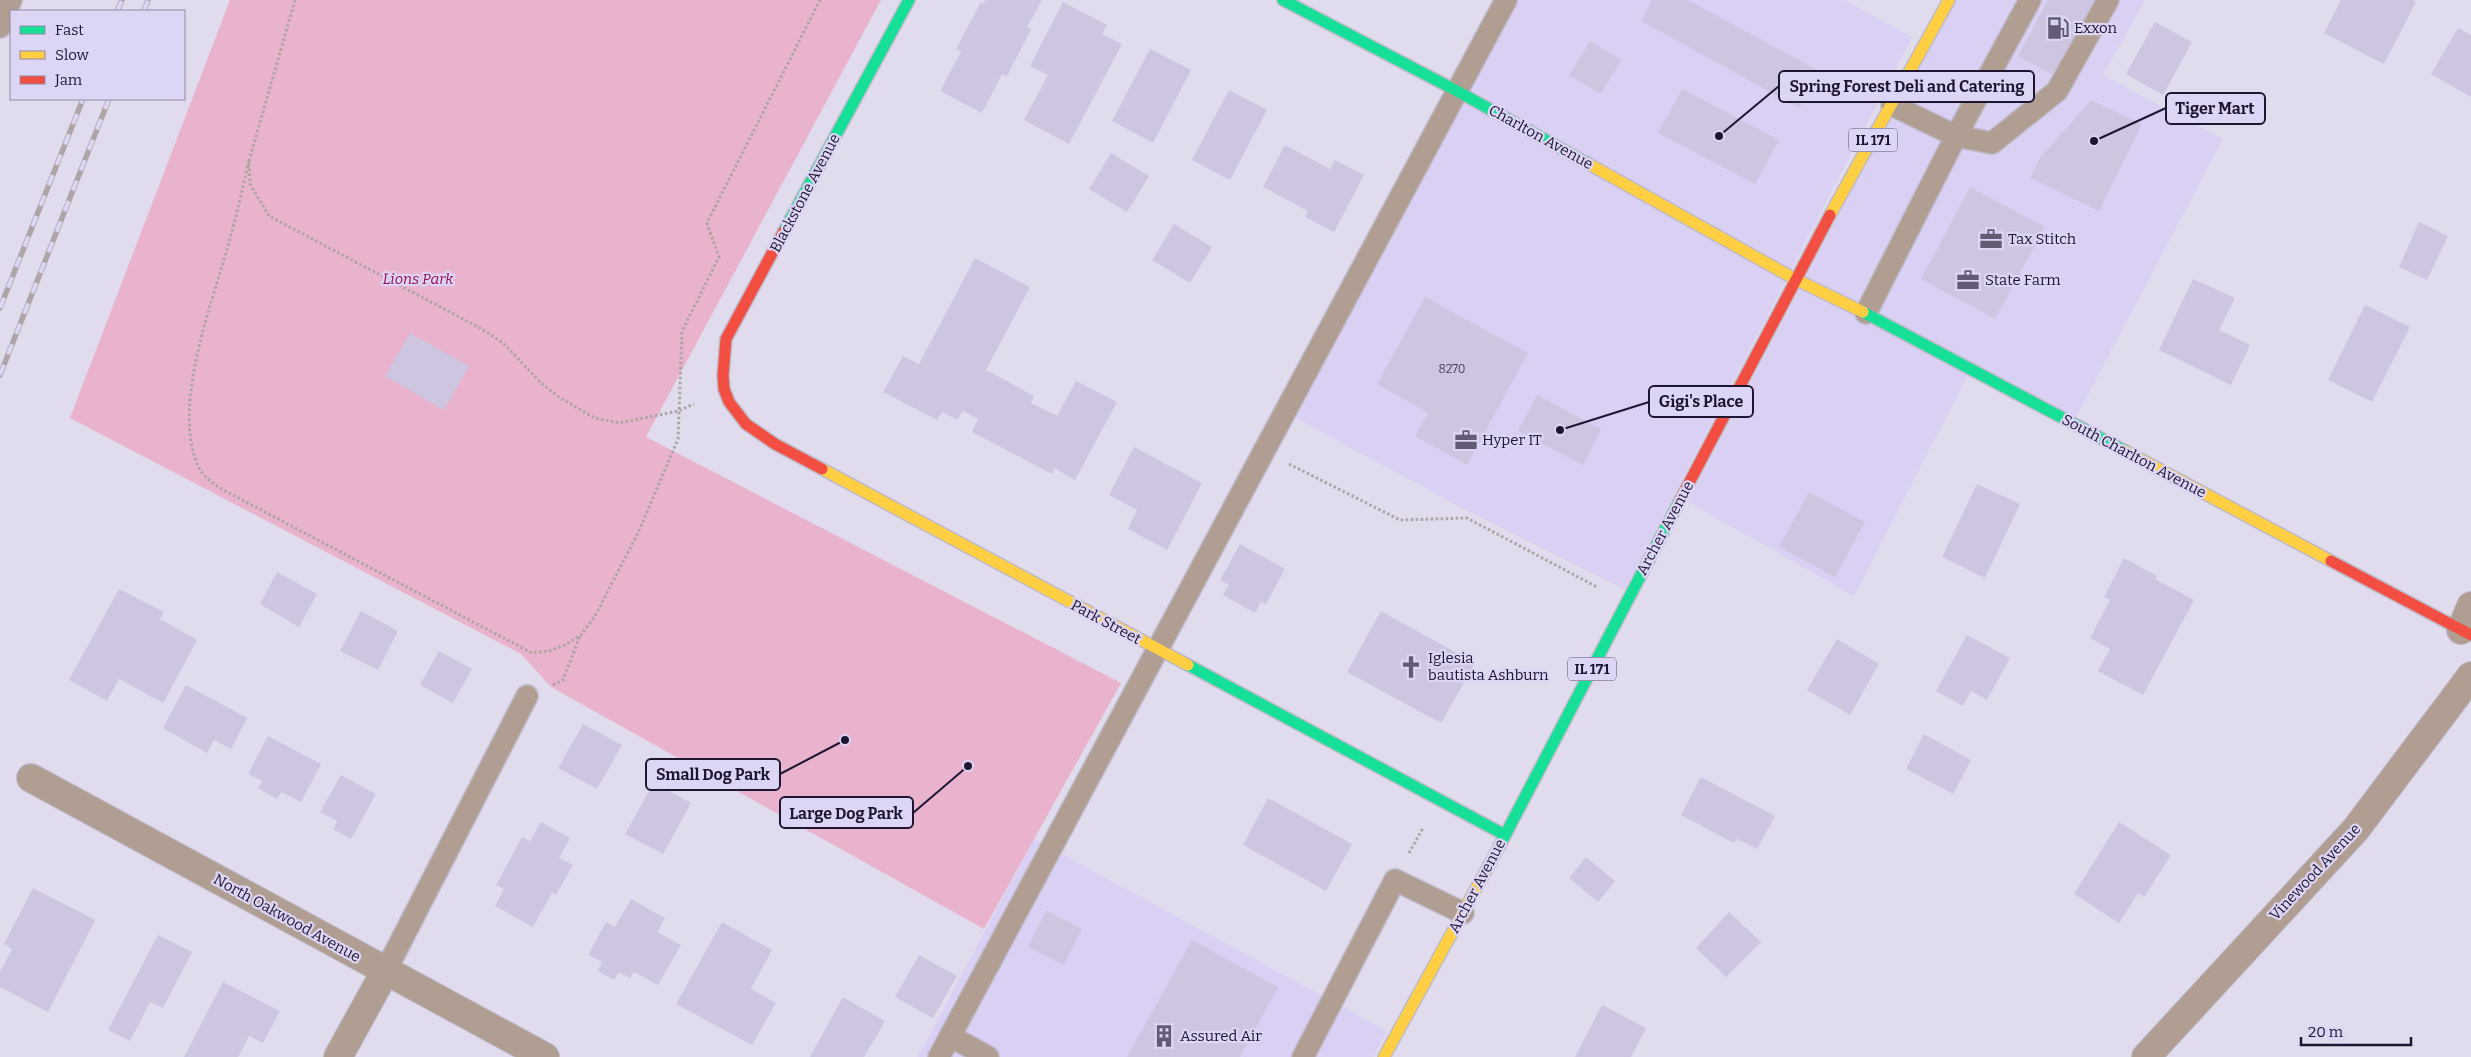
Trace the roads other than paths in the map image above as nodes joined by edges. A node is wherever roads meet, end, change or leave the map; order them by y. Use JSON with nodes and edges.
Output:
{"nodes":[{"id":1,"x":11,"y":0,"type":"edge"},
{"id":2,"x":909,"y":0,"type":"edge"},
{"id":3,"x":1283,"y":0,"type":"edge"},
{"id":4,"x":1506,"y":0,"type":"edge"},
{"id":5,"x":1949,"y":0,"type":"edge"},
{"id":6,"x":2030,"y":0,"type":"edge"},
{"id":7,"x":2108,"y":0,"type":"edge"},
{"id":8,"x":0,"y":27,"type":"edge"},
{"id":9,"x":1457,"y":91,"type":"junction"},
{"id":10,"x":1892,"y":105,"type":"junction"},
{"id":11,"x":1956,"y":136,"type":"junction"},
{"id":12,"x":1796,"y":279,"type":"junction"},
{"id":13,"x":1866,"y":313,"type":"junction"},
{"id":14,"x":725,"y":391,"type":"joint"},
{"id":15,"x":2468,"y":624,"type":"edge"},
{"id":16,"x":1158,"y":649,"type":"junction"},
{"id":17,"x":2471,"y":676,"type":"edge"},
{"id":18,"x":527,"y":696,"type":"road end"},
{"id":19,"x":31,"y":778,"type":"dead end"},
{"id":20,"x":1505,"y":835,"type":"junction"},
{"id":21,"x":1462,"y":914,"type":"junction"},
{"id":22,"x":385,"y":972,"type":"junction"},
{"id":23,"x":950,"y":1036,"type":"junction"},
{"id":24,"x":338,"y":1057,"type":"edge"},
{"id":25,"x":545,"y":1057,"type":"edge"},
{"id":26,"x":939,"y":1057,"type":"edge"},
{"id":27,"x":988,"y":1057,"type":"edge"},
{"id":28,"x":1302,"y":1057,"type":"edge"},
{"id":29,"x":1384,"y":1057,"type":"edge"},
{"id":30,"x":2146,"y":1057,"type":"edge"}],
"edges":[{"from":1,"to":8,"type":"lane"},
{"from":2,"to":14,"type":"street","name":"Blackstone Avenue"},
{"from":3,"to":9,"type":"street","name":"Charlton Avenue"},
{"from":4,"to":9,"type":"lane"},
{"from":5,"to":10,"type":"street","name":"Archer Avenue","number":"IL 171"},
{"from":6,"to":11,"type":"lane"},
{"from":7,"to":11,"type":"lane"},
{"from":9,"to":12,"type":"street","name":"Charlton Avenue"},
{"from":9,"to":16,"type":"lane"},
{"from":10,"to":11,"type":"lane"},
{"from":10,"to":12,"type":"street","name":"Archer Avenue","number":"IL 171"},
{"from":11,"to":13,"type":"lane"},
{"from":12,"to":13,"type":"street","name":"South Charlton Avenue"},
{"from":12,"to":20,"type":"street","name":"Archer Avenue","number":"IL 171"},
{"from":13,"to":15,"type":"street","name":"South Charlton Avenue"},
{"from":14,"to":16,"type":"street","name":"Park Street"},
{"from":16,"to":20,"type":"street","name":"Park Street"},
{"from":16,"to":23,"type":"lane"},
{"from":17,"to":30,"type":"street","name":"Vinewood Avenue"},
{"from":18,"to":22,"type":"lane"},
{"from":19,"to":22,"type":"street","name":"North Oakwood Avenue"},
{"from":20,"to":21,"type":"street","name":"Archer Avenue","number":"IL 171"},
{"from":21,"to":28,"type":"lane"},
{"from":21,"to":29,"type":"street","name":"Archer Avenue","number":"IL 171"},
{"from":22,"to":24,"type":"street"},
{"from":22,"to":25,"type":"street","name":"North Oakwood Avenue"},
{"from":23,"to":26,"type":"lane"},
{"from":23,"to":27,"type":"lane"}]}
